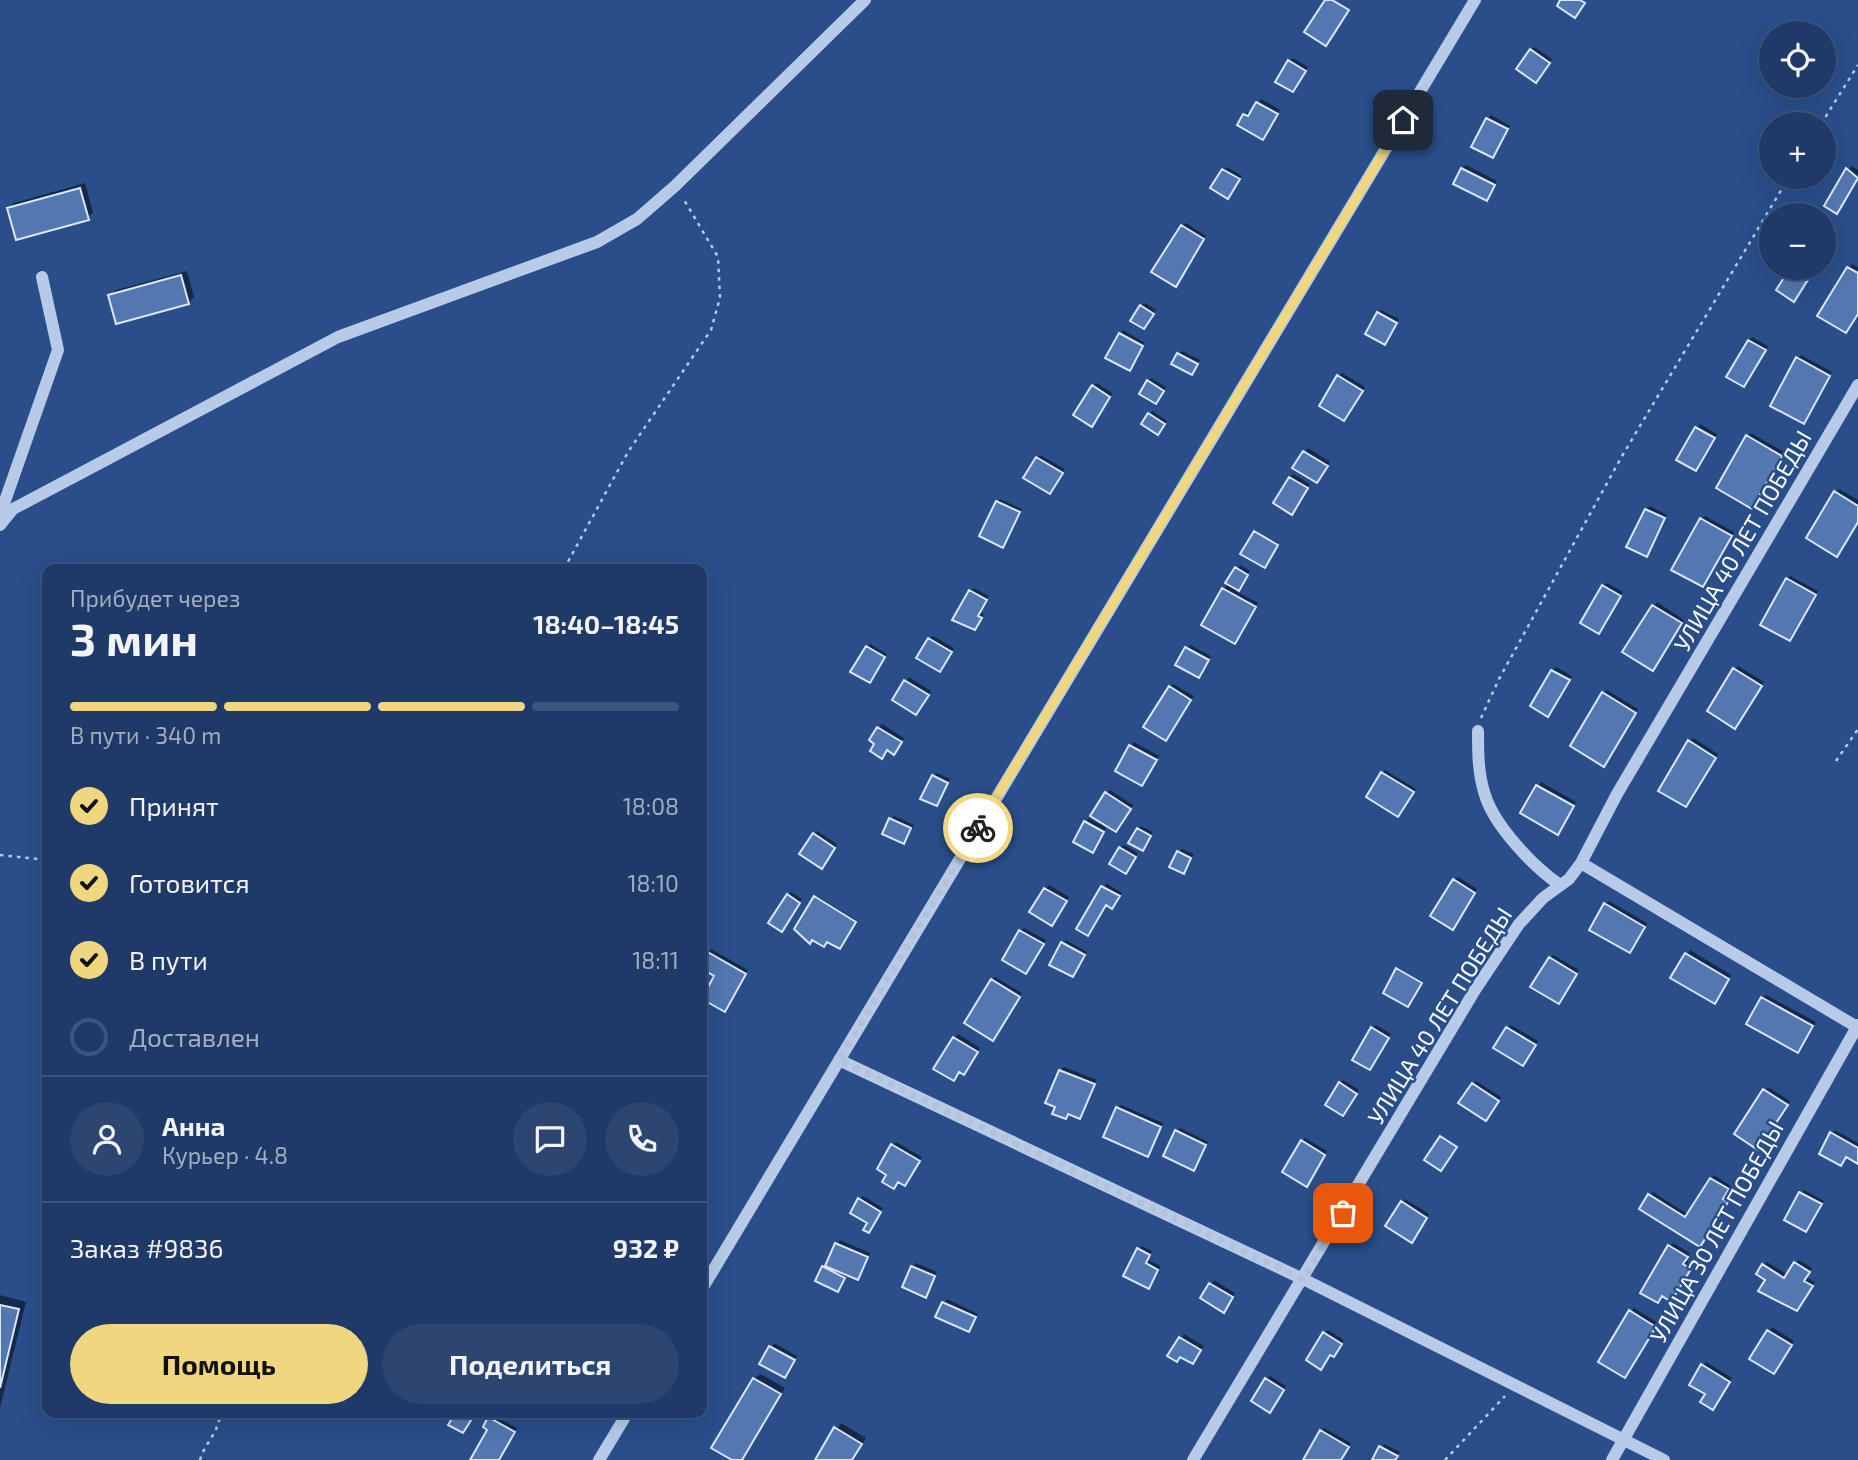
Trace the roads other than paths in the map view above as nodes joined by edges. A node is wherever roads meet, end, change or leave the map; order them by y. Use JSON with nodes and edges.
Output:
{"nodes":[{"id":1,"x":864,"y":0,"type":"edge"},
{"id":2,"x":1475,"y":0,"type":"edge"},
{"id":3,"x":41,"y":276,"type":"dead end"},
{"id":4,"x":1858,"y":385,"type":"edge"},
{"id":5,"x":0,"y":515,"type":"edge"},
{"id":6,"x":0,"y":525,"type":"edge"},
{"id":7,"x":1478,"y":731,"type":"road end"},
{"id":8,"x":1581,"y":863,"type":"junction"},
{"id":9,"x":1560,"y":886,"type":"junction"},
{"id":10,"x":1857,"y":1030,"type":"edge"},
{"id":11,"x":839,"y":1060,"type":"junction"},
{"id":12,"x":1303,"y":1279,"type":"junction"},
{"id":13,"x":707,"y":1281,"type":"edge"},
{"id":14,"x":624,"y":1418,"type":"edge"},
{"id":15,"x":1624,"y":1439,"type":"junction"},
{"id":16,"x":600,"y":1460,"type":"edge"},
{"id":17,"x":1193,"y":1460,"type":"edge"},
{"id":18,"x":1612,"y":1460,"type":"edge"},
{"id":19,"x":1664,"y":1460,"type":"edge"}],
"edges":[{"from":1,"to":6,"type":"street"},
{"from":2,"to":11,"type":"street"},
{"from":3,"to":5,"type":"street"},
{"from":4,"to":8,"type":"street","name":"УЛИЦА 40 ЛЕТ ПОБЕДЫ"},
{"from":7,"to":9,"type":"street"},
{"from":8,"to":9,"type":"street","name":"УЛИЦА 40 ЛЕТ ПОБЕДЫ"},
{"from":8,"to":10,"type":"street"},
{"from":9,"to":12,"type":"street","name":"УЛИЦА 40 ЛЕТ ПОБЕДЫ"},
{"from":10,"to":15,"type":"street","name":"УЛИЦА 30 ЛЕТ ПОБЕДЫ"},
{"from":11,"to":12,"type":"street"},
{"from":11,"to":13,"type":"street"},
{"from":12,"to":15,"type":"street"},
{"from":12,"to":17,"type":"street","name":"УЛИЦА 40 ЛЕТ ПОБЕДЫ"},
{"from":14,"to":16,"type":"street"},
{"from":15,"to":18,"type":"street","name":"УЛИЦА 30 ЛЕТ ПОБЕДЫ"},
{"from":15,"to":19,"type":"street"}]}
